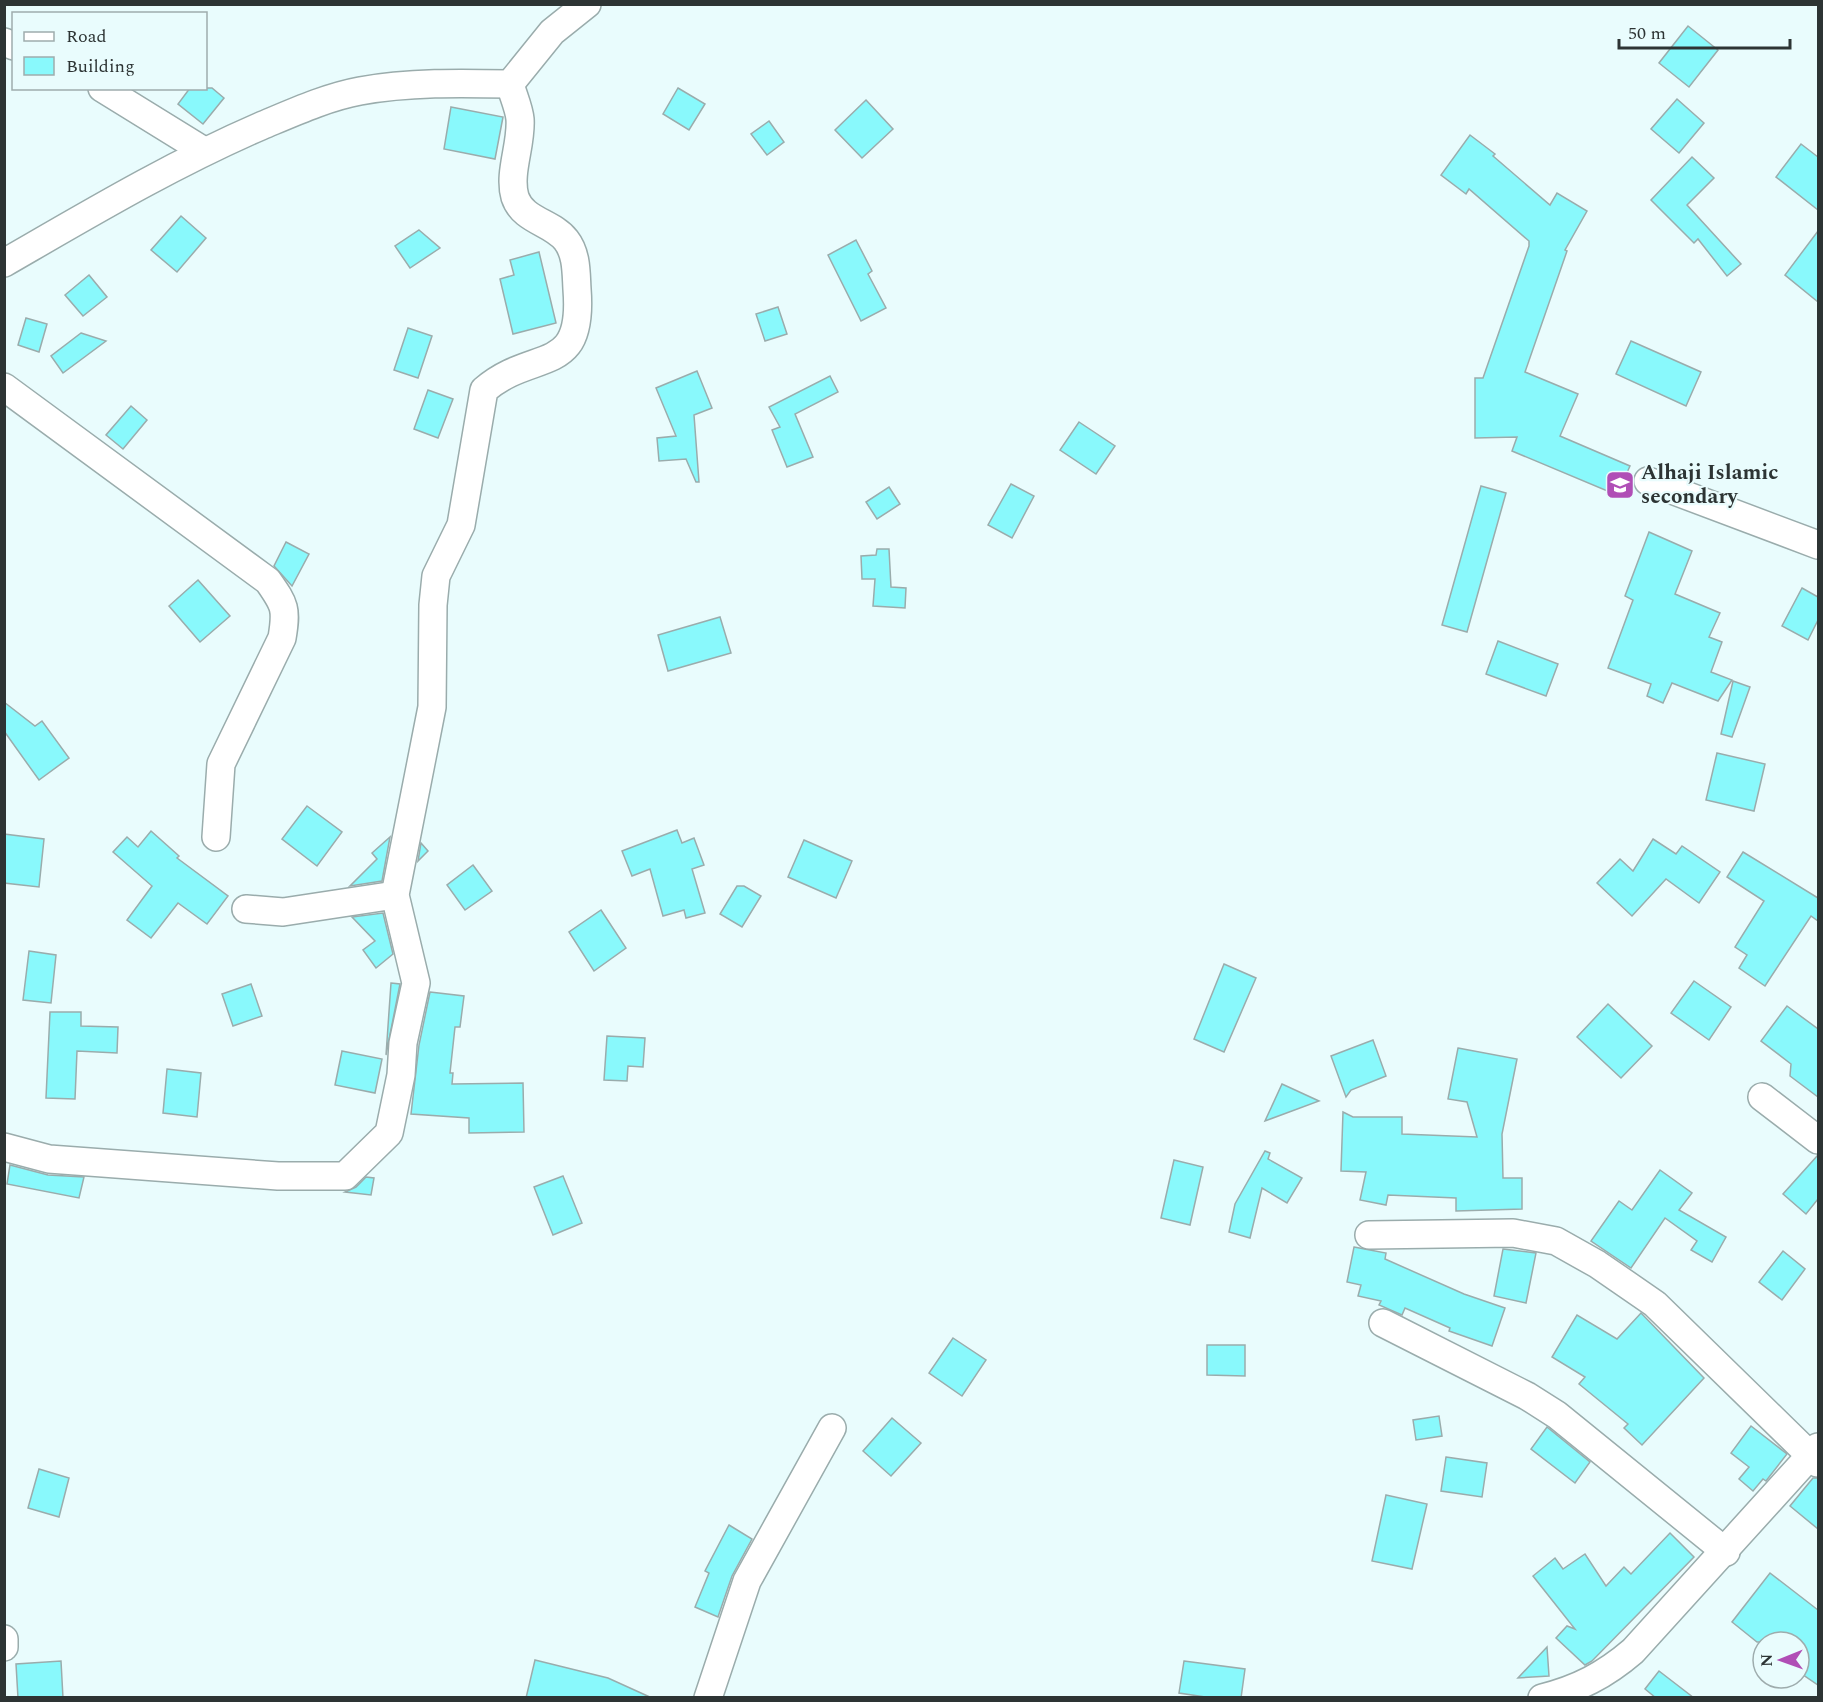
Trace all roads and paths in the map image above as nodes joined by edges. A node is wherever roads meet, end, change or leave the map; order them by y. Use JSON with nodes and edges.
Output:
{"nodes":[{"id":1,"x":587,"y":4,"type":"edge"},
{"id":2,"x":510,"y":84,"type":"junction"},
{"id":3,"x":105,"y":90,"type":"edge"},
{"id":4,"x":204,"y":151,"type":"junction"},
{"id":5,"x":4,"y":263,"type":"edge"},
{"id":6,"x":4,"y":387,"type":"edge"},
{"id":7,"x":1648,"y":482,"type":"dead end"},
{"id":8,"x":1818,"y":545,"type":"edge"},
{"id":9,"x":216,"y":837,"type":"dead end"},
{"id":10,"x":395,"y":895,"type":"junction"},
{"id":11,"x":246,"y":909,"type":"dead end"},
{"id":12,"x":1762,"y":1097,"type":"dead end"},
{"id":13,"x":1818,"y":1140,"type":"edge"},
{"id":14,"x":4,"y":1146,"type":"edge"},
{"id":15,"x":1369,"y":1235,"type":"dead end"},
{"id":16,"x":1383,"y":1323,"type":"dead end"},
{"id":17,"x":832,"y":1428,"type":"dead end"},
{"id":18,"x":1816,"y":1455,"type":"edge"},
{"id":19,"x":1726,"y":1552,"type":"junction"},
{"id":20,"x":4,"y":1639,"type":"edge"},
{"id":21,"x":4,"y":1647,"type":"edge"},
{"id":22,"x":708,"y":1698,"type":"edge"},
{"id":23,"x":1542,"y":1698,"type":"edge"}],
"edges":[{"from":1,"to":2,"type":"street"},
{"from":2,"to":4,"type":"street"},
{"from":2,"to":10,"type":"street"},
{"from":3,"to":4,"type":"street"},
{"from":4,"to":5,"type":"street"},
{"from":6,"to":9,"type":"street"},
{"from":7,"to":8,"type":"street"},
{"from":10,"to":11,"type":"street"},
{"from":10,"to":14,"type":"street"},
{"from":12,"to":13,"type":"street"},
{"from":15,"to":18,"type":"street"},
{"from":16,"to":19,"type":"street"},
{"from":17,"to":22,"type":"street"},
{"from":18,"to":19,"type":"street"},
{"from":19,"to":23,"type":"street"},
{"from":20,"to":21,"type":"street"}]}
